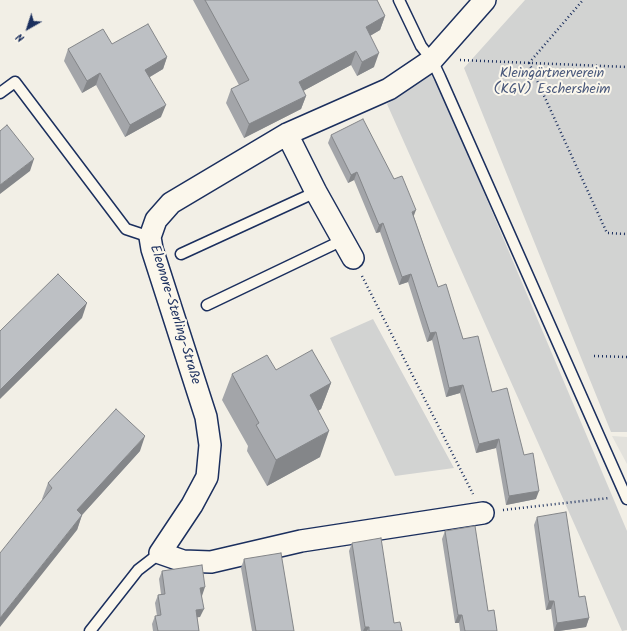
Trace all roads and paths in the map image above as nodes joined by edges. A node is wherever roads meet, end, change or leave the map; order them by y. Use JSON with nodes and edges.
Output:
{"nodes":[{"id":1,"x":399,"y":0,"type":"edge"},
{"id":2,"x":485,"y":0,"type":"edge"},
{"id":3,"x":582,"y":0,"type":"edge"},
{"id":4,"x":432,"y":60,"type":"junction"},
{"id":5,"x":529,"y":63,"type":"junction"},
{"id":6,"x":627,"y":67,"type":"edge"},
{"id":7,"x":0,"y":93,"type":"edge"},
{"id":8,"x":287,"y":134,"type":"junction"},
{"id":9,"x":316,"y":192,"type":"junction"},
{"id":10,"x":627,"y":234,"type":"edge"},
{"id":11,"x":150,"y":237,"type":"junction"},
{"id":12,"x":342,"y":240,"type":"junction"},
{"id":13,"x":181,"y":254,"type":"dead end"},
{"id":14,"x":353,"y":258,"type":"joint"},
{"id":15,"x":207,"y":305,"type":"dead end"},
{"id":16,"x":594,"y":356,"type":"dead end"},
{"id":17,"x":627,"y":357,"type":"edge"},
{"id":18,"x":626,"y":498,"type":"edge"},
{"id":19,"x":483,"y":513,"type":"junction"},
{"id":20,"x":160,"y":553,"type":"junction"},
{"id":21,"x":90,"y":631,"type":"edge"}],
"edges":[{"from":1,"to":4,"type":"lane"},
{"from":2,"to":4,"type":"street","name":"Eleonore-Sterling-Straße"},
{"from":3,"to":5,"type":"path"},
{"from":4,"to":5,"type":"path"},
{"from":4,"to":8,"type":"street","name":"Eleonore-Sterling-Straße"},
{"from":4,"to":18,"type":"lane"},
{"from":5,"to":6,"type":"path"},
{"from":5,"to":10,"type":"path"},
{"from":7,"to":11,"type":"lane"},
{"from":8,"to":9,"type":"street"},
{"from":8,"to":11,"type":"street","name":"Eleonore-Sterling-Straße"},
{"from":9,"to":12,"type":"street"},
{"from":9,"to":13,"type":"lane"},
{"from":11,"to":20,"type":"street","name":"Eleonore-Sterling-Straße"},
{"from":12,"to":14,"type":"street"},
{"from":12,"to":15,"type":"lane"},
{"from":14,"to":19,"type":"path"},
{"from":16,"to":17,"type":"path"},
{"from":18,"to":19,"type":"path"},
{"from":19,"to":20,"type":"street"},
{"from":20,"to":21,"type":"lane","name":"Eleonore-Sterling-Straße"}]}
